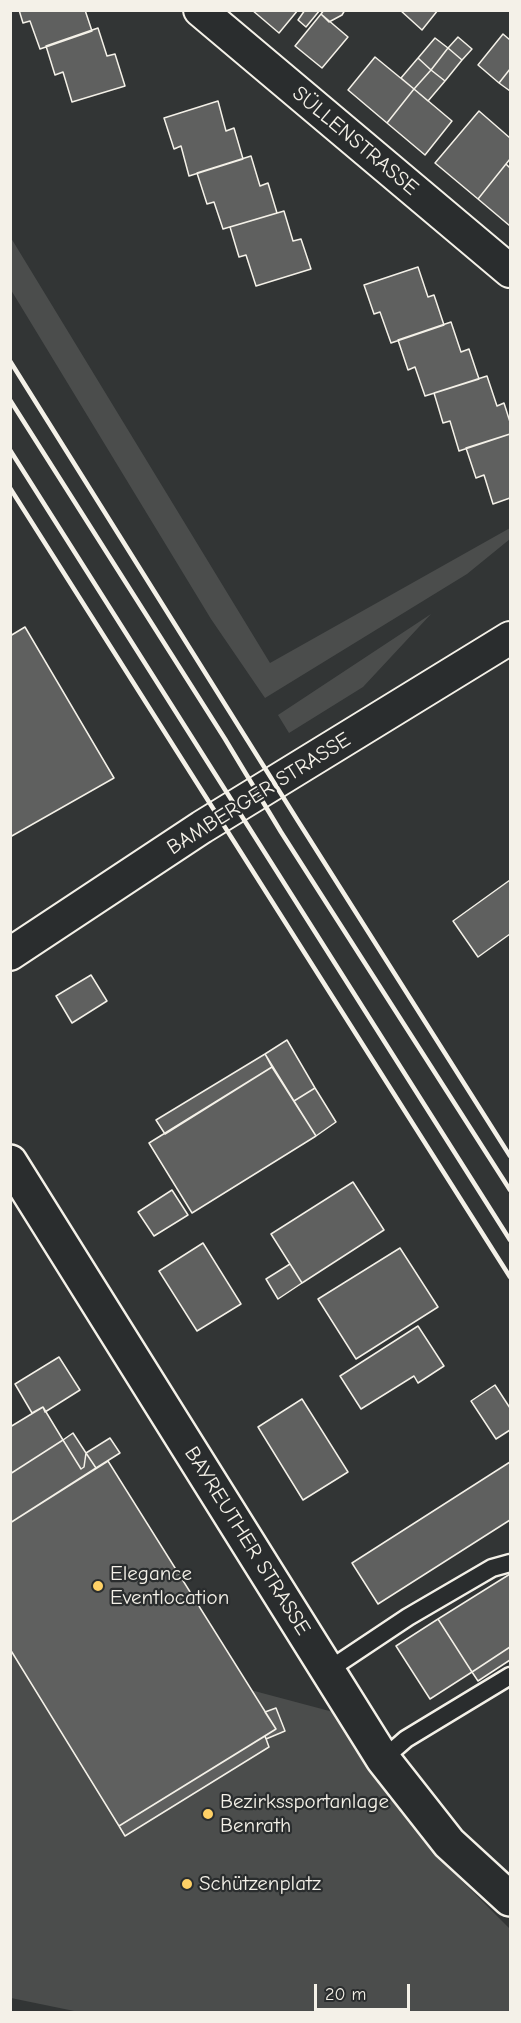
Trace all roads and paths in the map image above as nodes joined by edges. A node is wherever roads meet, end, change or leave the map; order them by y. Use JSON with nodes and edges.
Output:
{"nodes":[{"id":1,"x":200,"y":10,"type":"edge"},
{"id":2,"x":510,"y":271,"type":"edge"},
{"id":3,"x":510,"y":638,"type":"edge"},
{"id":4,"x":10,"y":954,"type":"edge"},
{"id":5,"x":10,"y":1162,"type":"edge"},
{"id":6,"x":510,"y":1563,"type":"edge"},
{"id":7,"x":327,"y":1671,"type":"junction"},
{"id":8,"x":510,"y":1676,"type":"edge"},
{"id":9,"x":382,"y":1760,"type":"junction"},
{"id":10,"x":510,"y":1899,"type":"edge"}],
"edges":[{"from":1,"to":2,"type":"street","name":"SÜLLENSTRASSE"},
{"from":3,"to":4,"type":"street","name":"BAMBERGER STRASSE"},
{"from":5,"to":7,"type":"street","name":"BAYREUTHER STRASSE"},
{"from":6,"to":7,"type":"lane"},
{"from":7,"to":9,"type":"street","name":"BAYREUTHER STRASSE"},
{"from":8,"to":9,"type":"lane"},
{"from":9,"to":10,"type":"street","name":"BAYREUTHER STRASSE"}]}
